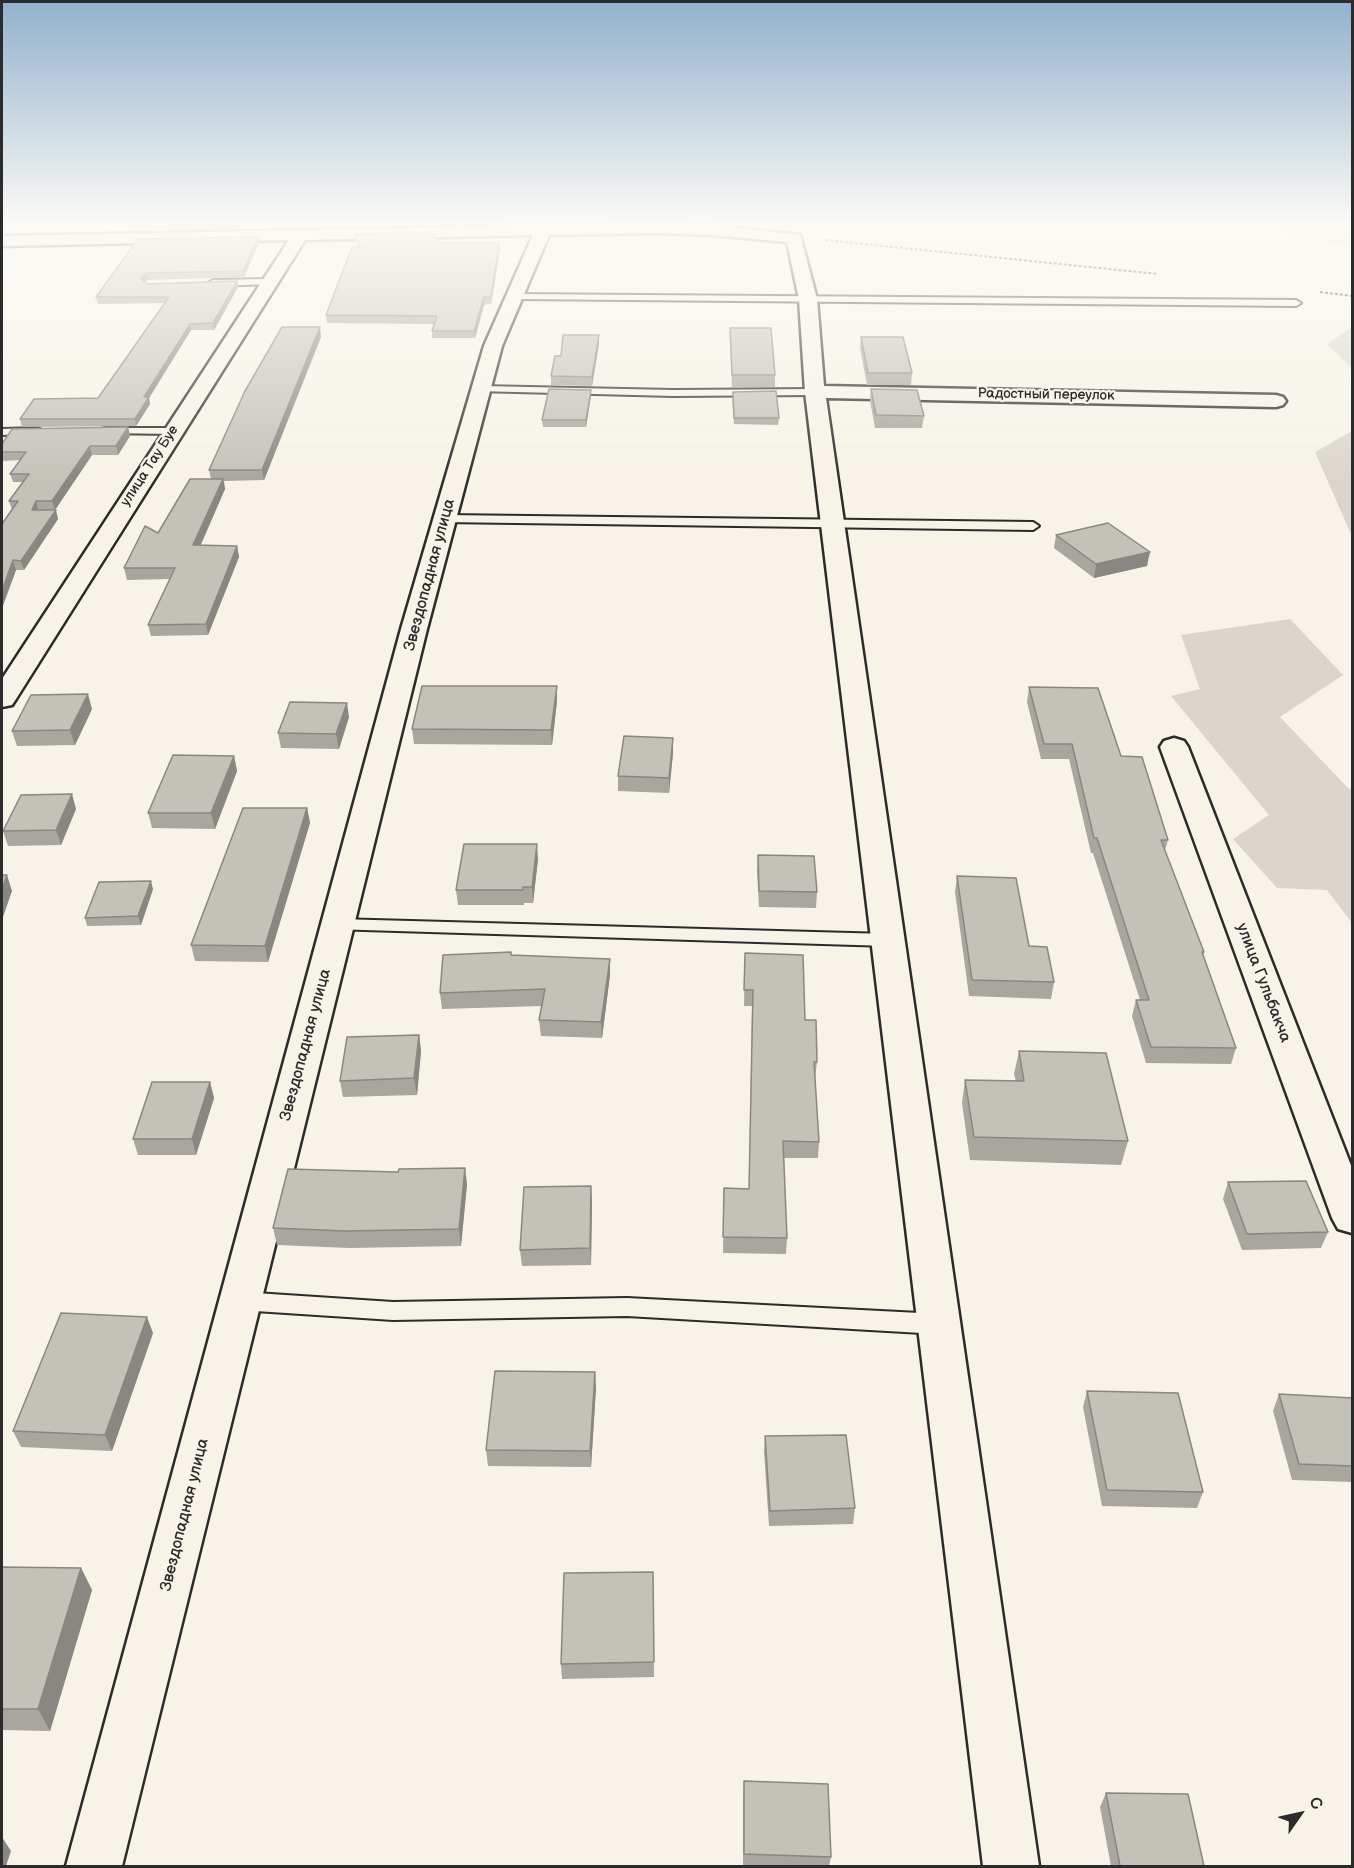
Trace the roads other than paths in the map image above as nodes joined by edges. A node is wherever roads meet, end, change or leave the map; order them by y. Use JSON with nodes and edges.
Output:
{"nodes":[{"id":1,"x":250,"y":309,"type":"edge"},
{"id":2,"x":510,"y":309,"type":"edge"},
{"id":3,"x":809,"y":309,"type":"edge"},
{"id":4,"x":481,"y":389,"type":"junction"},
{"id":5,"x":815,"y":392,"type":"junction"},
{"id":6,"x":1276,"y":401,"type":"dead end"},
{"id":7,"x":47,"y":431,"type":"edge"},
{"id":8,"x":93,"y":431,"type":"edge"},
{"id":9,"x":172,"y":431,"type":"junction"},
{"id":10,"x":2,"y":432,"type":"edge"},
{"id":11,"x":445,"y":519,"type":"junction"},
{"id":12,"x":832,"y":523,"type":"junction"},
{"id":13,"x":1033,"y":526,"type":"dead end"},
{"id":14,"x":8,"y":680,"type":"edge"},
{"id":15,"x":2,"y":699,"type":"edge"},
{"id":16,"x":1174,"y":747,"type":"dead end"},
{"id":17,"x":338,"y":925,"type":"junction"},
{"id":18,"x":888,"y":940,"type":"junction"},
{"id":19,"x":1353,"y":1218,"type":"edge"},
{"id":20,"x":240,"y":1302,"type":"junction"},
{"id":21,"x":939,"y":1324,"type":"junction"},
{"id":22,"x":94,"y":1866,"type":"edge"},
{"id":23,"x":1011,"y":1866,"type":"edge"}],
"edges":[{"from":1,"to":9,"type":"street","name":"улица Тау Буе"},
{"from":2,"to":4,"type":"street","name":"Звездопадная улица"},
{"from":3,"to":5,"type":"street"},
{"from":4,"to":5,"type":"lane"},
{"from":4,"to":11,"type":"street","name":"Звездопадная улица"},
{"from":5,"to":6,"type":"street","name":"Радостный переулок"},
{"from":5,"to":12,"type":"street"},
{"from":7,"to":10,"type":"lane"},
{"from":8,"to":9,"type":"lane"},
{"from":9,"to":14,"type":"street","name":"улица Тау Буе"},
{"from":11,"to":12,"type":"lane"},
{"from":11,"to":17,"type":"street","name":"Звездопадная улица"},
{"from":12,"to":13,"type":"lane"},
{"from":12,"to":18,"type":"street"},
{"from":14,"to":15,"type":"street","name":"улица Тау Буе"},
{"from":16,"to":19,"type":"street","name":"улица Гульбакча"},
{"from":17,"to":18,"type":"lane"},
{"from":17,"to":20,"type":"street","name":"Звездопадная улица"},
{"from":18,"to":21,"type":"street"},
{"from":20,"to":21,"type":"lane"},
{"from":20,"to":22,"type":"street","name":"Звездопадная улица"},
{"from":21,"to":23,"type":"street"}]}
